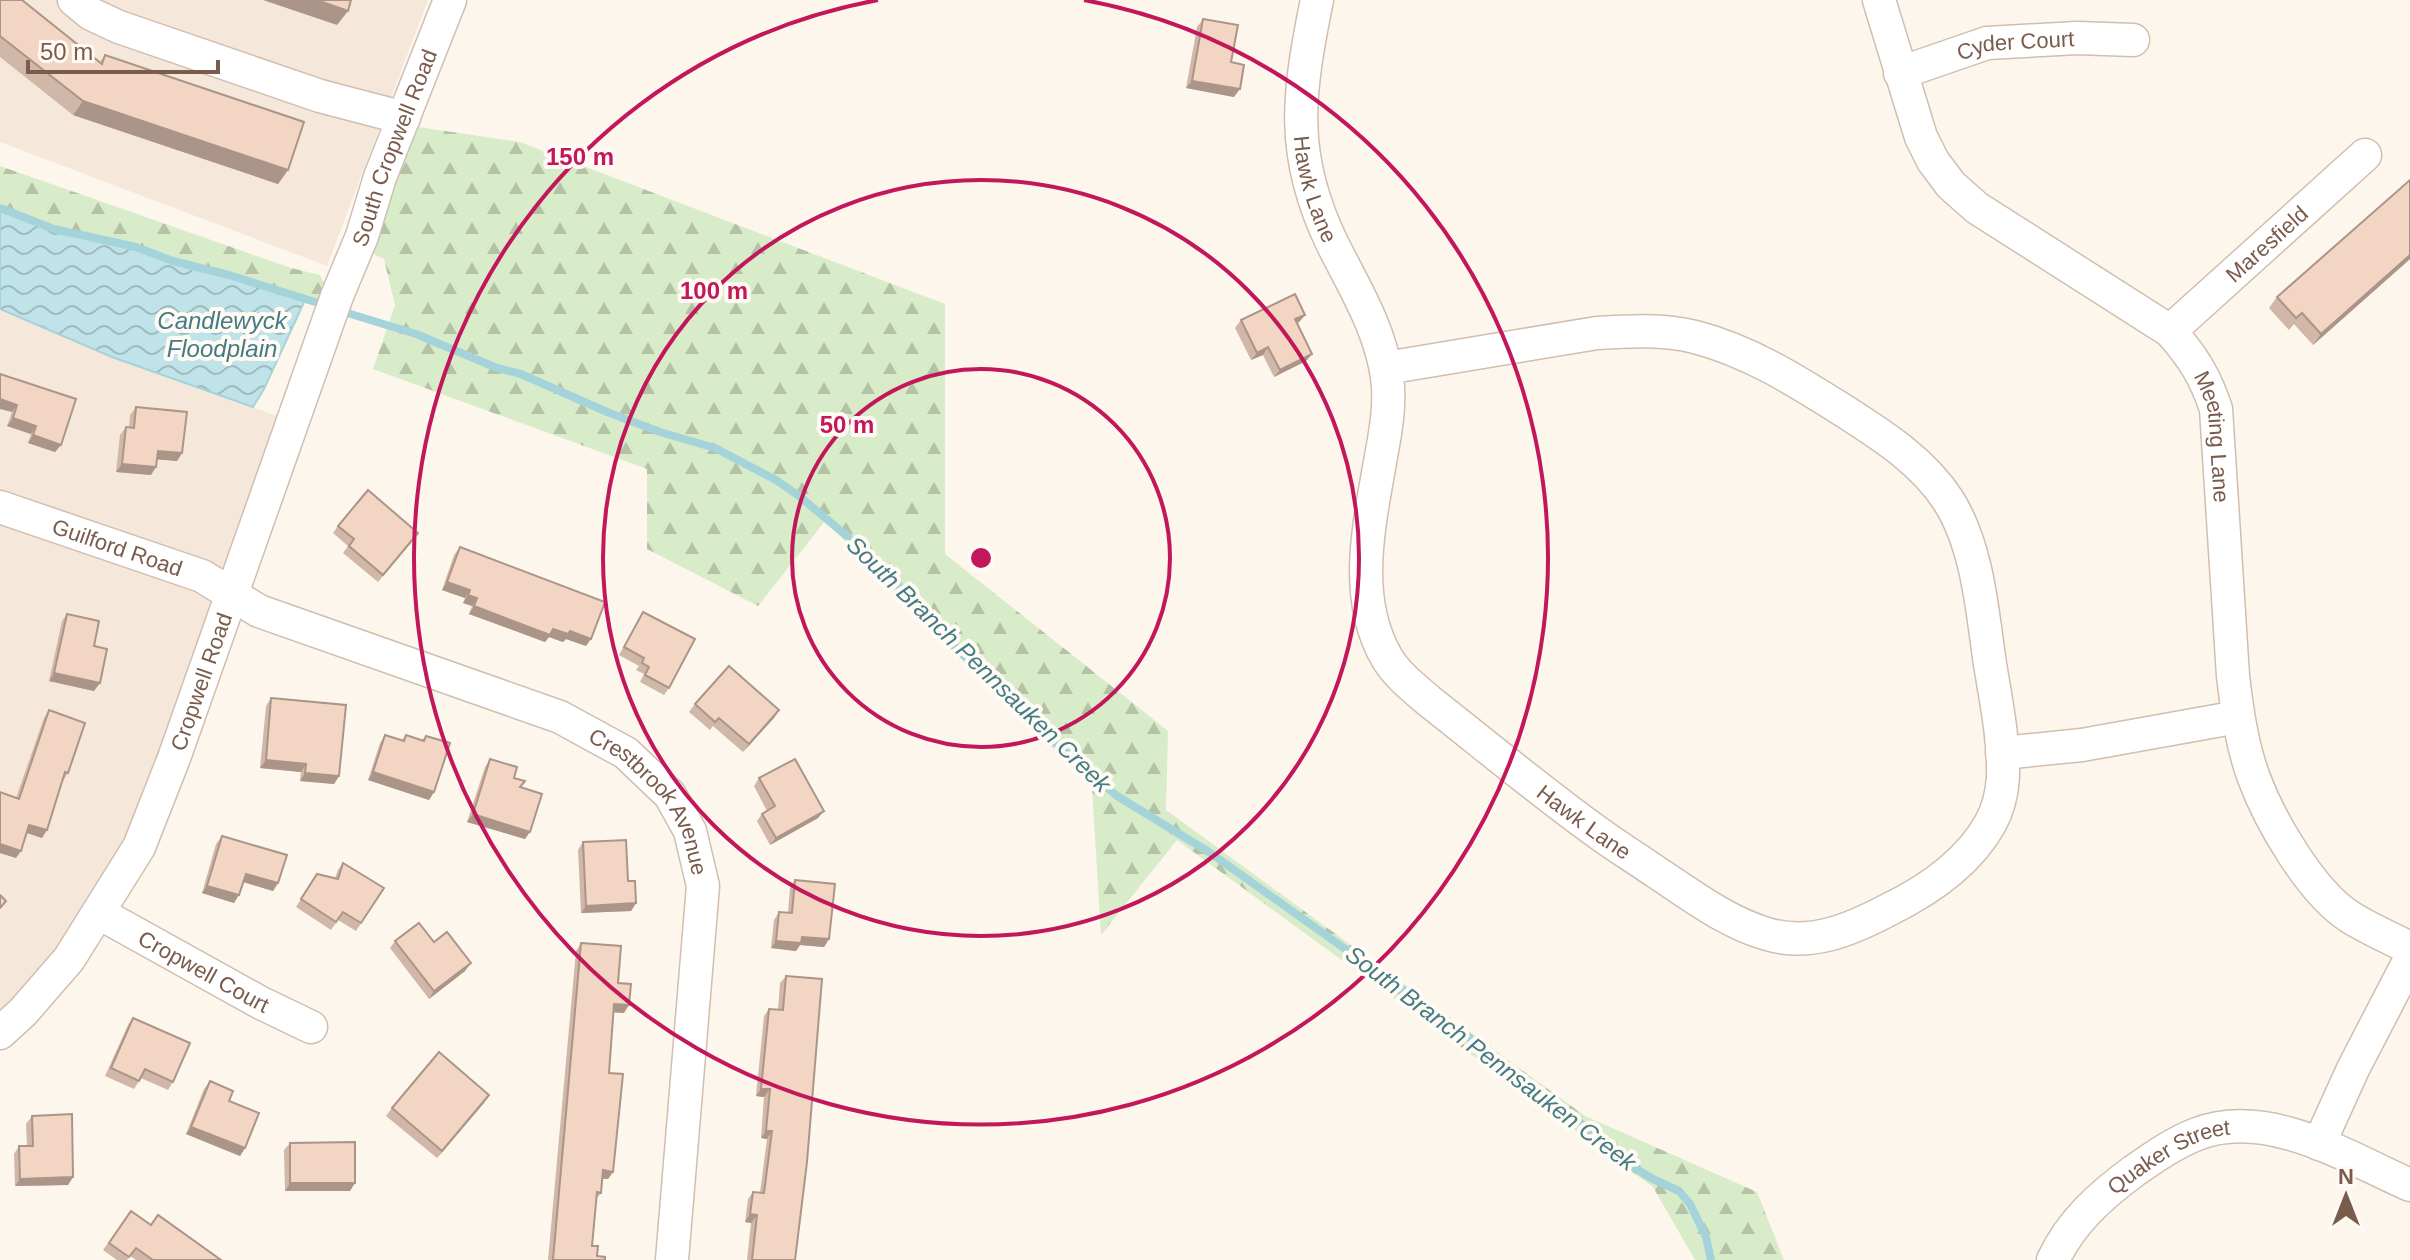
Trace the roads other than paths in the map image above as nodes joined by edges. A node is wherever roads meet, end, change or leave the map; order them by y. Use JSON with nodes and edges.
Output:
{"nodes":[{"id":1,"x":74,"y":0,"type":"edge"},
{"id":2,"x":450,"y":0,"type":"edge"},
{"id":3,"x":1317,"y":0,"type":"edge"},
{"id":4,"x":1879,"y":0,"type":"edge"},
{"id":5,"x":2133,"y":40,"type":"dead end"},
{"id":6,"x":1900,"y":73,"type":"junction"},
{"id":7,"x":404,"y":118,"type":"junction"},
{"id":8,"x":2365,"y":155,"type":"dead end"},
{"id":9,"x":337,"y":296,"type":"joint"},
{"id":10,"x":2170,"y":331,"type":"junction"},
{"id":11,"x":1386,"y":368,"type":"junction"},
{"id":12,"x":0,"y":507,"type":"edge"},
{"id":13,"x":231,"y":594,"type":"junction"},
{"id":14,"x":2238,"y":717,"type":"junction"},
{"id":15,"x":2002,"y":753,"type":"junction"},
{"id":16,"x":99,"y":913,"type":"junction"},
{"id":17,"x":2410,"y":948,"type":"edge"},
{"id":18,"x":2410,"y":959,"type":"edge"},
{"id":19,"x":311,"y":1027,"type":"dead end"},
{"id":20,"x":0,"y":1033,"type":"edge"},
{"id":21,"x":2319,"y":1144,"type":"junction"},
{"id":22,"x":2410,"y":1185,"type":"edge"},
{"id":23,"x":672,"y":1260,"type":"edge"},
{"id":24,"x":2053,"y":1260,"type":"edge"}],
"edges":[{"from":1,"to":7,"type":"street"},
{"from":2,"to":7,"type":"street","name":"South Cropwell Road"},
{"from":3,"to":11,"type":"street","name":"Hawk Lane"},
{"from":4,"to":6,"type":"street","name":"Meeting Lane"},
{"from":5,"to":6,"type":"street","name":"Cyder Court"},
{"from":6,"to":10,"type":"street","name":"Meeting Lane"},
{"from":7,"to":9,"type":"street","name":"South Cropwell Road"},
{"from":8,"to":10,"type":"street","name":"Maresfield"},
{"from":9,"to":13,"type":"street","name":"Cropwell Road"},
{"from":10,"to":14,"type":"street","name":"Meeting Lane"},
{"from":11,"to":15,"type":"street","name":"Hawk Lane"},
{"from":11,"to":15,"type":"street","name":"Hawk Lane"},
{"from":12,"to":13,"type":"street","name":"Guilford Road"},
{"from":13,"to":16,"type":"street","name":"Cropwell Road"},
{"from":13,"to":23,"type":"street","name":"Crestbrook Avenue"},
{"from":14,"to":15,"type":"street"},
{"from":14,"to":17,"type":"street","name":"Meeting Lane"},
{"from":16,"to":19,"type":"street","name":"Cropwell Court"},
{"from":16,"to":20,"type":"street","name":"Cropwell Road"},
{"from":18,"to":21,"type":"street"},
{"from":21,"to":22,"type":"street","name":"Quaker Street"},
{"from":21,"to":24,"type":"street","name":"Quaker Street"}]}
